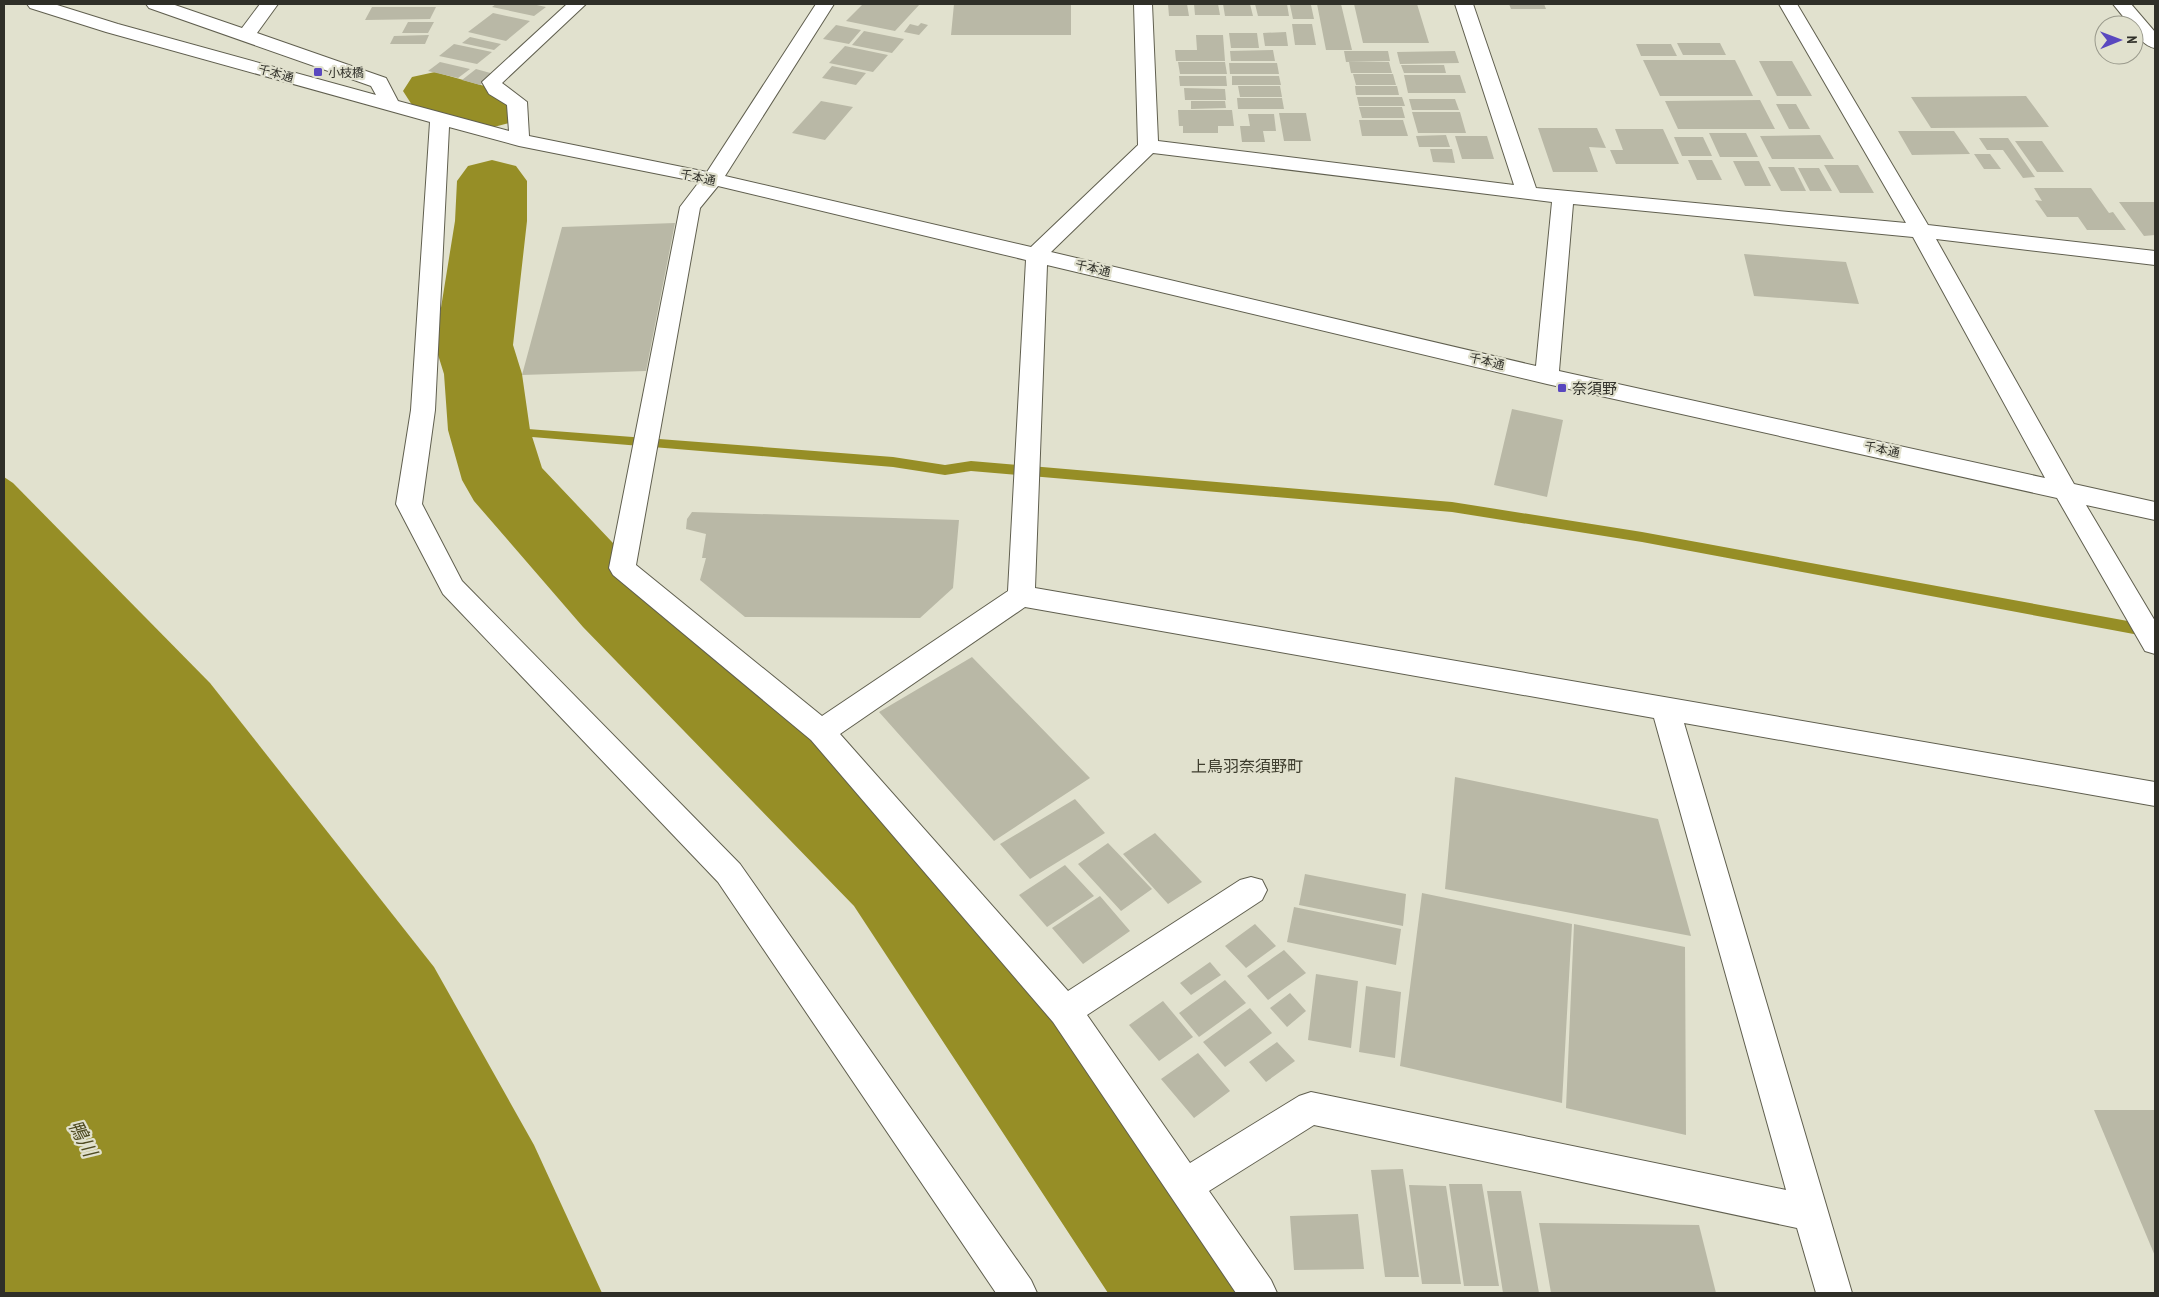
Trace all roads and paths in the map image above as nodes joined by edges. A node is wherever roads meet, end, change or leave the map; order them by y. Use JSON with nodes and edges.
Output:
{"nodes":[{"id":1,"x":36,"y":4,"type":"edge"},
{"id":2,"x":155,"y":4,"type":"edge"},
{"id":3,"x":269,"y":4,"type":"edge"},
{"id":4,"x":577,"y":4,"type":"edge"},
{"id":5,"x":825,"y":4,"type":"edge"},
{"id":6,"x":1142,"y":4,"type":"edge"},
{"id":7,"x":1464,"y":4,"type":"edge"},
{"id":8,"x":1788,"y":4,"type":"edge"},
{"id":9,"x":2122,"y":4,"type":"edge"},
{"id":10,"x":246,"y":36,"type":"junction"},
{"id":11,"x":2155,"y":43,"type":"edge"},
{"id":12,"x":390,"y":104,"type":"junction"},
{"id":13,"x":440,"y":119,"type":"junction"},
{"id":14,"x":519,"y":140,"type":"junction"},
{"id":15,"x":1148,"y":146,"type":"junction"},
{"id":16,"x":713,"y":180,"type":"junction"},
{"id":17,"x":1527,"y":193,"type":"junction"},
{"id":18,"x":1563,"y":196,"type":"junction"},
{"id":19,"x":1921,"y":231,"type":"junction"},
{"id":20,"x":1037,"y":254,"type":"junction"},
{"id":21,"x":2155,"y":258,"type":"edge"},
{"id":22,"x":1547,"y":376,"type":"junction"},
{"id":23,"x":2064,"y":489,"type":"junction"},
{"id":24,"x":2155,"y":511,"type":"edge"},
{"id":25,"x":1021,"y":596,"type":"junction"},
{"id":26,"x":2155,"y":644,"type":"edge"},
{"id":27,"x":1665,"y":708,"type":"junction"},
{"id":28,"x":821,"y":732,"type":"junction"},
{"id":29,"x":2155,"y":794,"type":"edge"},
{"id":30,"x":1251,"y":890,"type":"dead end"},
{"id":31,"x":1065,"y":1011,"type":"junction"},
{"id":32,"x":1185,"y":1186,"type":"junction"},
{"id":33,"x":1811,"y":1213,"type":"junction"},
{"id":34,"x":1018,"y":1293,"type":"edge"},
{"id":35,"x":1258,"y":1293,"type":"edge"},
{"id":36,"x":1834,"y":1293,"type":"edge"}],
"edges":[{"from":1,"to":12,"type":"street","name":"千本通"},
{"from":2,"to":10,"type":"street"},
{"from":3,"to":10,"type":"street"},
{"from":4,"to":14,"type":"street"},
{"from":5,"to":16,"type":"street"},
{"from":6,"to":15,"type":"street"},
{"from":7,"to":17,"type":"street"},
{"from":8,"to":19,"type":"street"},
{"from":9,"to":11,"type":"street"},
{"from":10,"to":12,"type":"street"},
{"from":12,"to":13,"type":"street","name":"千本通"},
{"from":13,"to":14,"type":"street","name":"千本通"},
{"from":13,"to":34,"type":"street"},
{"from":14,"to":16,"type":"street","name":"千本通"},
{"from":15,"to":17,"type":"street"},
{"from":15,"to":20,"type":"street"},
{"from":16,"to":20,"type":"street","name":"千本通"},
{"from":16,"to":28,"type":"street"},
{"from":17,"to":18,"type":"street"},
{"from":18,"to":19,"type":"street"},
{"from":18,"to":22,"type":"street"},
{"from":19,"to":21,"type":"street"},
{"from":19,"to":23,"type":"street"},
{"from":20,"to":22,"type":"street","name":"千本通"},
{"from":20,"to":25,"type":"street"},
{"from":22,"to":23,"type":"street","name":"千本通"},
{"from":23,"to":24,"type":"street","name":"千本通"},
{"from":23,"to":26,"type":"street"},
{"from":25,"to":27,"type":"street"},
{"from":25,"to":28,"type":"street"},
{"from":27,"to":29,"type":"street"},
{"from":27,"to":33,"type":"street"},
{"from":28,"to":31,"type":"street"},
{"from":30,"to":31,"type":"street"},
{"from":31,"to":32,"type":"street"},
{"from":32,"to":33,"type":"street"},
{"from":32,"to":35,"type":"street"},
{"from":33,"to":36,"type":"street"}]}
